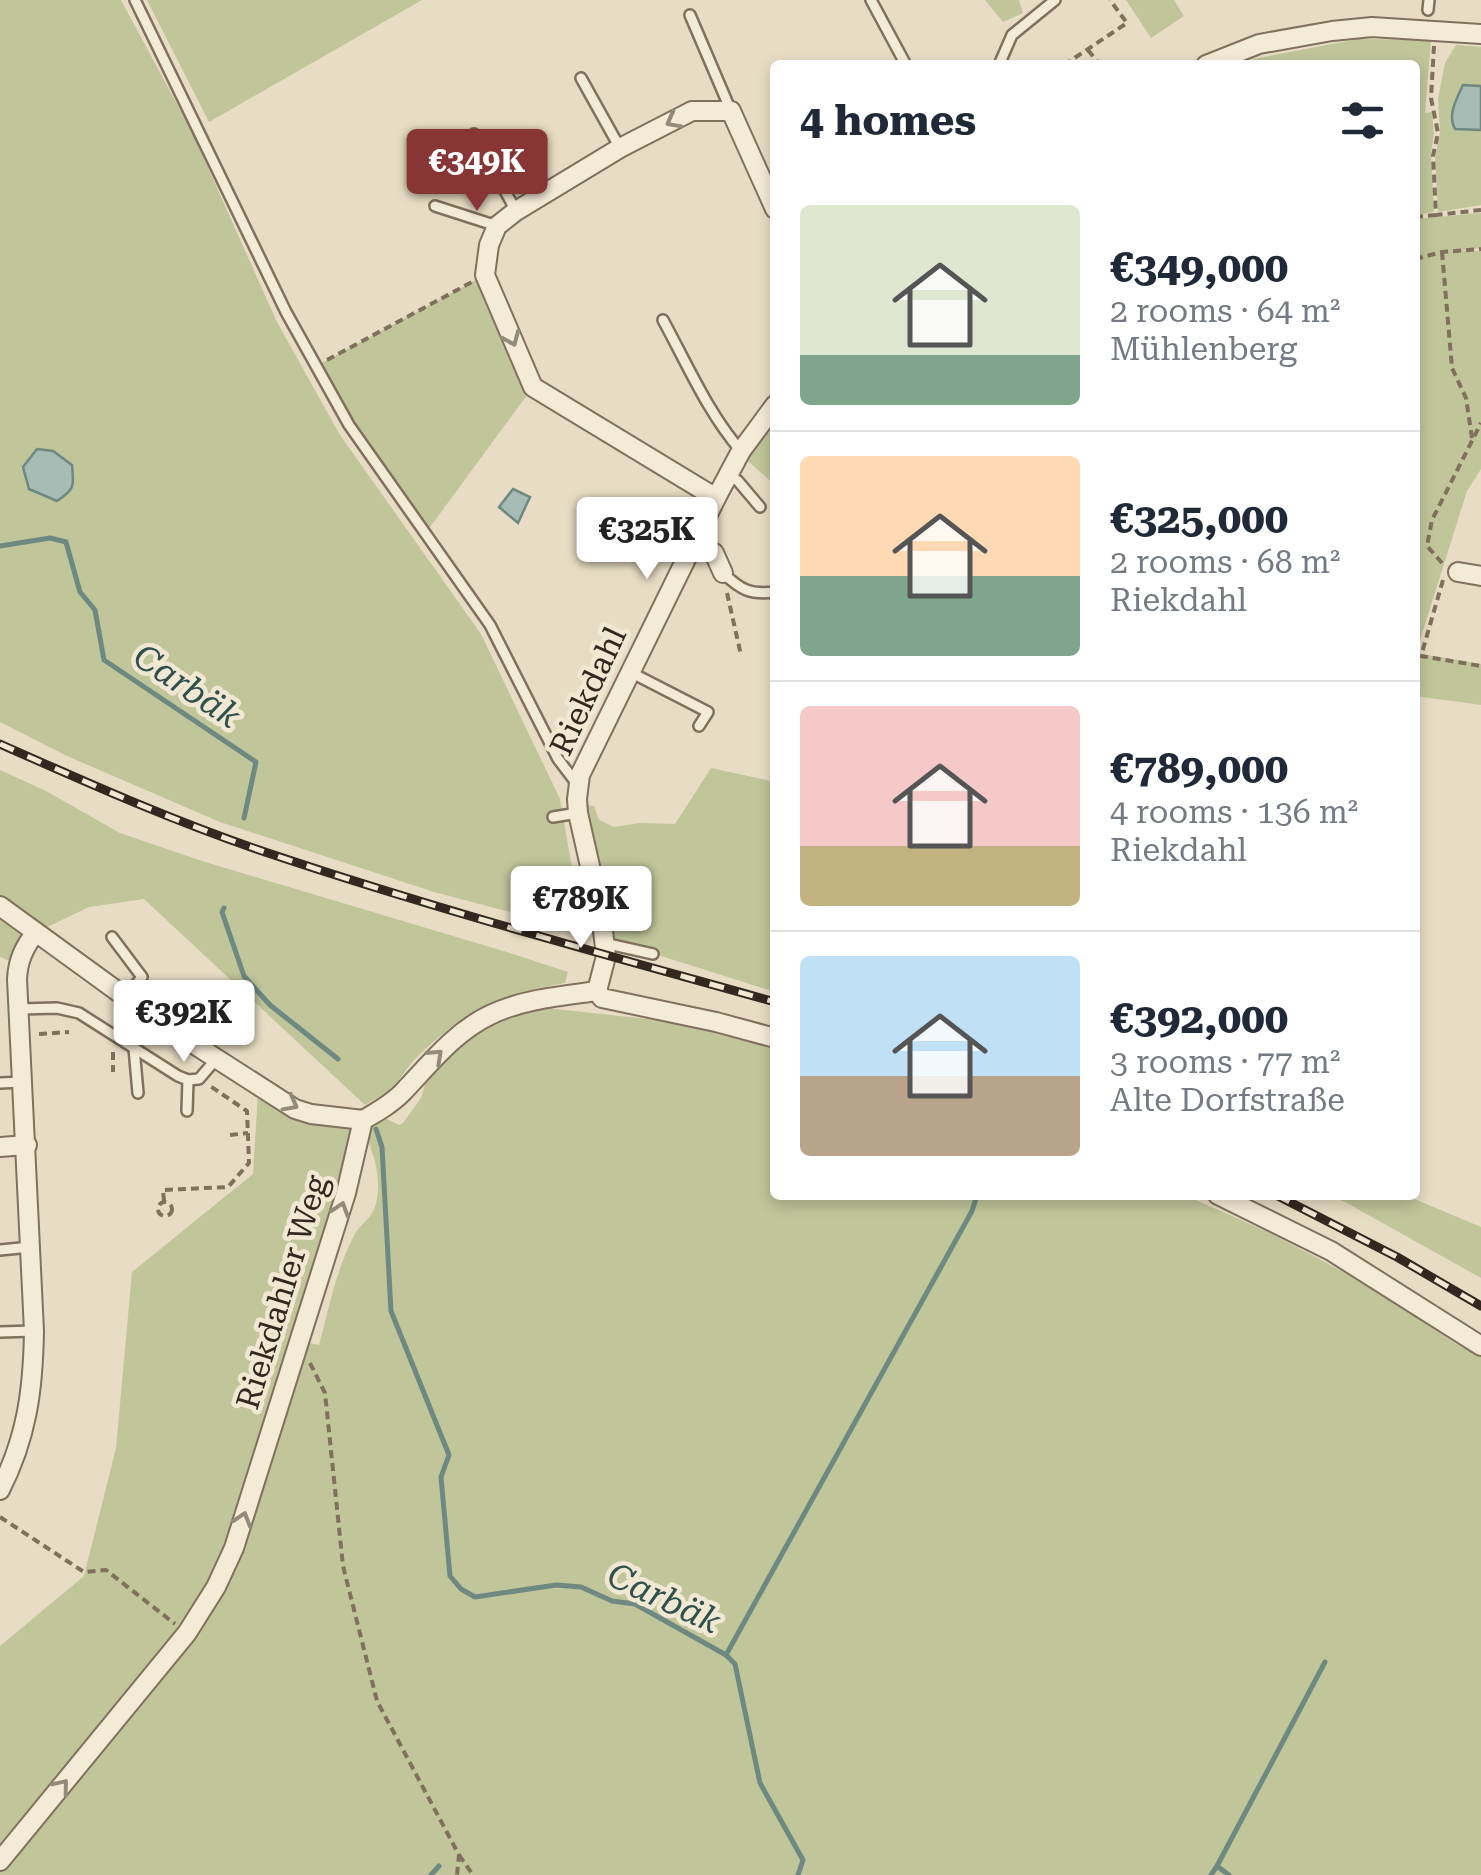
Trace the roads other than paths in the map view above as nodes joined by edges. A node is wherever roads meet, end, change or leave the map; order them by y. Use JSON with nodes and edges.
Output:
{"nodes":[{"id":1,"x":135,"y":0,"type":"edge"},
{"id":2,"x":872,"y":0,"type":"edge"},
{"id":3,"x":1055,"y":0,"type":"edge"},
{"id":4,"x":690,"y":15,"type":"dead end"},
{"id":5,"x":1481,"y":34,"type":"edge"},
{"id":6,"x":903,"y":60,"type":"edge"},
{"id":7,"x":1000,"y":60,"type":"edge"},
{"id":8,"x":1218,"y":60,"type":"edge"},
{"id":9,"x":582,"y":78,"type":"dead end"},
{"id":10,"x":730,"y":111,"type":"junction"},
{"id":11,"x":474,"y":134,"type":"dead end"},
{"id":12,"x":620,"y":148,"type":"junction"},
{"id":13,"x":770,"y":198,"type":"edge"},
{"id":14,"x":435,"y":206,"type":"dead end"},
{"id":15,"x":516,"y":210,"type":"junction"},
{"id":16,"x":498,"y":226,"type":"junction"},
{"id":17,"x":662,"y":320,"type":"dead end"},
{"id":18,"x":770,"y":412,"type":"edge"},
{"id":19,"x":741,"y":451,"type":"junction"},
{"id":20,"x":728,"y":474,"type":"junction"},
{"id":21,"x":716,"y":498,"type":"junction"},
{"id":22,"x":760,"y":506,"type":"dead end"},
{"id":23,"x":671,"y":530,"type":"dead end"},
{"id":24,"x":694,"y":542,"type":"junction"},
{"id":25,"x":1458,"y":572,"type":"dead end"},
{"id":26,"x":723,"y":573,"type":"joint"},
{"id":27,"x":1481,"y":576,"type":"edge"},
{"id":28,"x":770,"y":593,"type":"edge"},
{"id":29,"x":630,"y":672,"type":"junction"},
{"id":30,"x":699,"y":726,"type":"dead end"},
{"id":31,"x":578,"y":786,"type":"junction"},
{"id":32,"x":578,"y":813,"type":"junction"},
{"id":33,"x":553,"y":817,"type":"dead end"},
{"id":34,"x":0,"y":906,"type":"edge"},
{"id":35,"x":35,"y":934,"type":"junction"},
{"id":36,"x":112,"y":937,"type":"dead end"},
{"id":37,"x":604,"y":942,"type":"junction"},
{"id":38,"x":653,"y":954,"type":"dead end"},
{"id":39,"x":597,"y":990,"type":"junction"},
{"id":40,"x":125,"y":998,"type":"junction"},
{"id":41,"x":19,"y":1009,"type":"junction"},
{"id":42,"x":770,"y":1037,"type":"edge"},
{"id":43,"x":134,"y":1048,"type":"junction"},
{"id":44,"x":218,"y":1058,"type":"junction"},
{"id":45,"x":194,"y":1079,"type":"junction"},
{"id":46,"x":23,"y":1082,"type":"junction"},
{"id":47,"x":0,"y":1084,"type":"edge"},
{"id":48,"x":138,"y":1094,"type":"dead end"},
{"id":49,"x":187,"y":1111,"type":"dead end"},
{"id":50,"x":363,"y":1120,"type":"junction"},
{"id":51,"x":27,"y":1145,"type":"junction"},
{"id":52,"x":0,"y":1147,"type":"edge"},
{"id":53,"x":1228,"y":1200,"type":"edge"},
{"id":54,"x":30,"y":1247,"type":"junction"},
{"id":55,"x":0,"y":1250,"type":"edge"},
{"id":56,"x":34,"y":1331,"type":"junction"},
{"id":57,"x":0,"y":1332,"type":"edge"},
{"id":58,"x":1481,"y":1346,"type":"edge"},
{"id":59,"x":7,"y":1457,"type":"edge"},
{"id":60,"x":0,"y":1490,"type":"edge"},
{"id":61,"x":0,"y":1861,"type":"edge"}],
"edges":[{"from":1,"to":31,"type":"lane"},
{"from":2,"to":6,"type":"lane"},
{"from":3,"to":7,"type":"lane"},
{"from":4,"to":10,"type":"lane"},
{"from":5,"to":8,"type":"street"},
{"from":9,"to":12,"type":"lane"},
{"from":10,"to":12,"type":"street","one_way":true},
{"from":10,"to":13,"type":"street"},
{"from":11,"to":15,"type":"lane"},
{"from":12,"to":15,"type":"street"},
{"from":14,"to":16,"type":"lane"},
{"from":15,"to":16,"type":"street"},
{"from":16,"to":21,"type":"street","one_way":true},
{"from":17,"to":19,"type":"lane"},
{"from":18,"to":19,"type":"street","name":"Riekdahl"},
{"from":19,"to":20,"type":"street","name":"Riekdahl"},
{"from":20,"to":21,"type":"street","name":"Riekdahl"},
{"from":20,"to":22,"type":"lane"},
{"from":21,"to":24,"type":"street","name":"Riekdahl"},
{"from":23,"to":24,"type":"lane"},
{"from":24,"to":26,"type":"street"},
{"from":24,"to":29,"type":"street","name":"Riekdahl"},
{"from":25,"to":27,"type":"street"},
{"from":26,"to":28,"type":"lane"},
{"from":29,"to":30,"type":"lane"},
{"from":29,"to":31,"type":"street","name":"Riekdahl"},
{"from":31,"to":32,"type":"street","name":"Riekdahl"},
{"from":32,"to":33,"type":"lane"},
{"from":32,"to":37,"type":"street","name":"Riekdahl"},
{"from":34,"to":35,"type":"street"},
{"from":35,"to":40,"type":"street"},
{"from":35,"to":41,"type":"street"},
{"from":36,"to":40,"type":"lane"},
{"from":37,"to":38,"type":"lane"},
{"from":37,"to":39,"type":"street","name":"Riekdahl"},
{"from":39,"to":42,"type":"street"},
{"from":50,"to":39,"type":"street","one_way":true},
{"from":40,"to":44,"type":"street"},
{"from":41,"to":43,"type":"lane"},
{"from":41,"to":46,"type":"street"},
{"from":43,"to":45,"type":"lane"},
{"from":43,"to":48,"type":"lane"},
{"from":44,"to":45,"type":"lane"},
{"from":44,"to":50,"type":"street","one_way":true},
{"from":45,"to":49,"type":"lane"},
{"from":46,"to":47,"type":"lane"},
{"from":46,"to":51,"type":"street"},
{"from":61,"to":50,"type":"street","name":"Riekdahler Weg","one_way":true},
{"from":51,"to":52,"type":"street"},
{"from":51,"to":54,"type":"street"},
{"from":53,"to":58,"type":"street"},
{"from":54,"to":55,"type":"lane"},
{"from":54,"to":56,"type":"street"},
{"from":56,"to":57,"type":"lane"},
{"from":56,"to":59,"type":"street"},
{"from":59,"to":60,"type":"street"}]}
